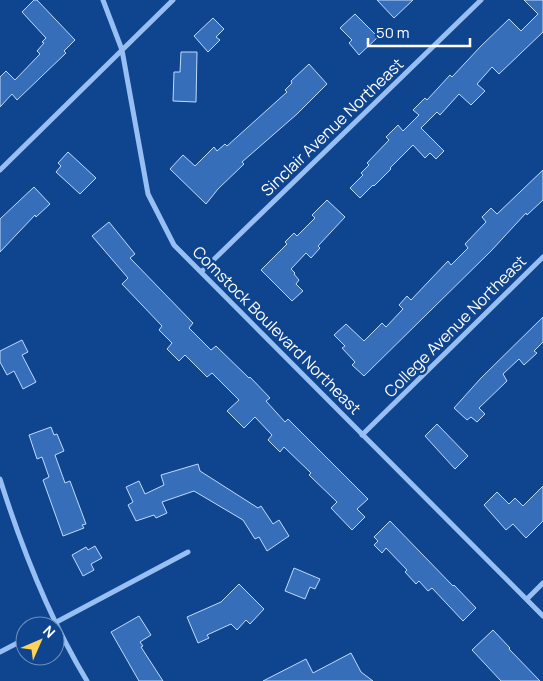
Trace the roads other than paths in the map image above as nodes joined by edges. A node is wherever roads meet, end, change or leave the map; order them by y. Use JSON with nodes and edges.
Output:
{"nodes":[{"id":1,"x":103,"y":0,"type":"edge"},
{"id":2,"x":173,"y":0,"type":"edge"},
{"id":3,"x":481,"y":0,"type":"edge"},
{"id":4,"x":122,"y":50,"type":"junction"},
{"id":5,"x":0,"y":170,"type":"edge"},
{"id":6,"x":543,"y":257,"type":"edge"},
{"id":7,"x":201,"y":272,"type":"junction"},
{"id":8,"x":362,"y":434,"type":"junction"},
{"id":9,"x":0,"y":479,"type":"edge"},
{"id":10,"x":188,"y":552,"type":"dead end"},
{"id":11,"x":543,"y":583,"type":"edge"},
{"id":12,"x":526,"y":599,"type":"junction"},
{"id":13,"x":54,"y":616,"type":"edge"},
{"id":14,"x":543,"y":616,"type":"edge"},
{"id":15,"x":65,"y":618,"type":"edge"},
{"id":16,"x":65,"y":638,"type":"edge"},
{"id":17,"x":15,"y":644,"type":"edge"},
{"id":18,"x":0,"y":652,"type":"edge"},
{"id":19,"x":87,"y":681,"type":"edge"}],
"edges":[{"from":1,"to":4,"type":"street","name":"Comstock Boulevard Northeast"},
{"from":2,"to":4,"type":"street"},
{"from":3,"to":7,"type":"street","name":"Sinclair Avenue Northeast"},
{"from":4,"to":5,"type":"street"},
{"from":4,"to":7,"type":"street","name":"Comstock Boulevard Northeast"},
{"from":6,"to":8,"type":"street","name":"College Avenue Northeast"},
{"from":7,"to":8,"type":"street","name":"Comstock Boulevard Northeast"},
{"from":8,"to":12,"type":"street","name":"Comstock Boulevard Northeast"},
{"from":9,"to":13,"type":"street"},
{"from":10,"to":15,"type":"street"},
{"from":11,"to":12,"type":"street"},
{"from":12,"to":14,"type":"street","name":"Comstock Boulevard Northeast"},
{"from":16,"to":19,"type":"street"},
{"from":17,"to":18,"type":"street"}]}
